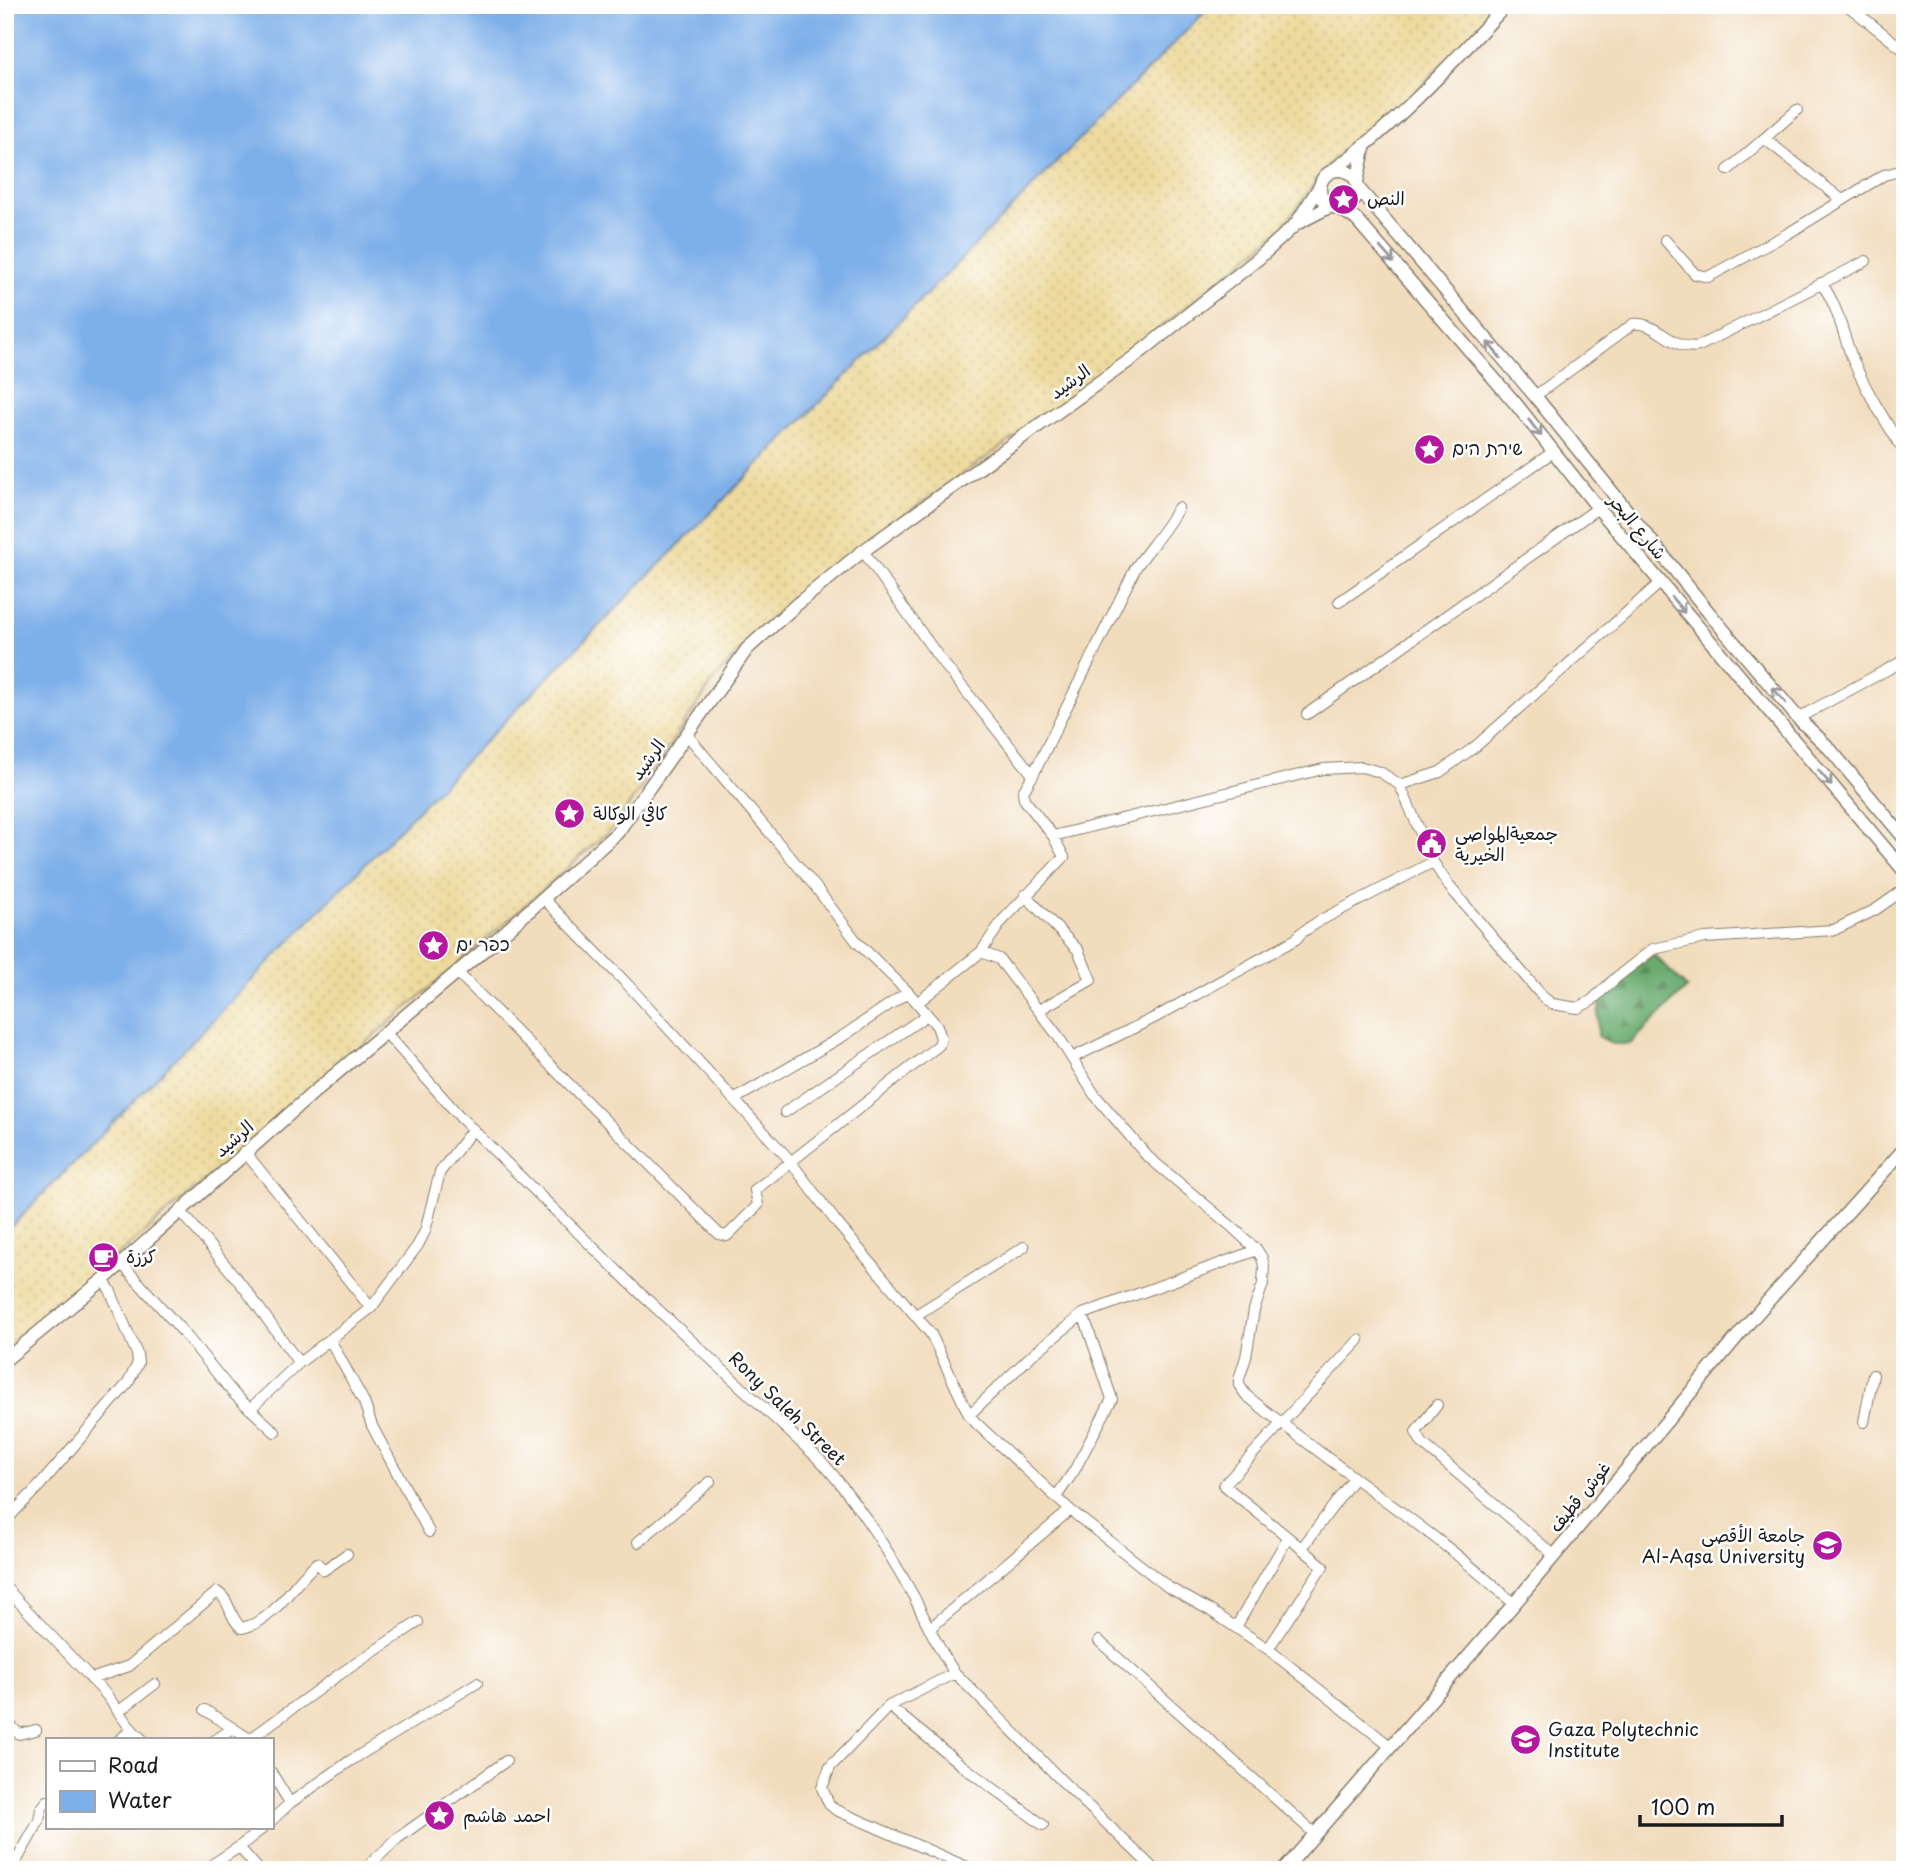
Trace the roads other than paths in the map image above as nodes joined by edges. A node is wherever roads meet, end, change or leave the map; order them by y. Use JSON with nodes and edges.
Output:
{"nodes":[{"id":1,"x":1506,"y":5,"type":"edge"},
{"id":2,"x":1847,"y":5,"type":"edge"},
{"id":3,"x":1905,"y":51,"type":"edge"},
{"id":4,"x":1797,"y":110,"type":"dead end"},
{"id":5,"x":1765,"y":139,"type":"junction"},
{"id":6,"x":1364,"y":148,"type":"junction"},
{"id":7,"x":1728,"y":170,"type":"dead end"},
{"id":8,"x":1332,"y":171,"type":"junction"},
{"id":9,"x":1905,"y":180,"type":"edge"},
{"id":10,"x":1358,"y":185,"type":"junction"},
{"id":11,"x":1320,"y":186,"type":"junction"},
{"id":12,"x":1842,"y":200,"type":"junction"},
{"id":13,"x":1335,"y":207,"type":"junction"},
{"id":14,"x":1296,"y":224,"type":"junction"},
{"id":15,"x":1665,"y":240,"type":"dead end"},
{"id":16,"x":1866,"y":261,"type":"dead end"},
{"id":17,"x":1821,"y":282,"type":"junction"},
{"id":18,"x":1535,"y":396,"type":"junction"},
{"id":19,"x":1553,"y":452,"type":"junction"},
{"id":20,"x":1905,"y":453,"type":"edge"},
{"id":21,"x":1178,"y":508,"type":"dead end"},
{"id":22,"x":1598,"y":509,"type":"junction"},
{"id":23,"x":863,"y":551,"type":"junction"},
{"id":24,"x":1660,"y":583,"type":"junction"},
{"id":25,"x":1339,"y":602,"type":"dead end"},
{"id":26,"x":1905,"y":660,"type":"edge"},
{"id":27,"x":1307,"y":715,"type":"dead end"},
{"id":28,"x":1798,"y":718,"type":"junction"},
{"id":29,"x":688,"y":736,"type":"junction"},
{"id":30,"x":1033,"y":775,"type":"junction"},
{"id":31,"x":1400,"y":785,"type":"junction"},
{"id":32,"x":1053,"y":836,"type":"junction"},
{"id":33,"x":1905,"y":839,"type":"edge"},
{"id":34,"x":1433,"y":862,"type":"junction"},
{"id":35,"x":1905,"y":873,"type":"edge"},
{"id":36,"x":1905,"y":889,"type":"edge"},
{"id":37,"x":1025,"y":895,"type":"junction"},
{"id":38,"x":543,"y":898,"type":"junction"},
{"id":39,"x":981,"y":952,"type":"junction"},
{"id":40,"x":458,"y":972,"type":"junction"},
{"id":41,"x":908,"y":992,"type":"junction"},
{"id":42,"x":917,"y":1003,"type":"junction"},
{"id":43,"x":1039,"y":1010,"type":"junction"},
{"id":44,"x":928,"y":1015,"type":"junction"},
{"id":45,"x":386,"y":1033,"type":"junction"},
{"id":46,"x":1072,"y":1058,"type":"junction"},
{"id":47,"x":735,"y":1099,"type":"junction"},
{"id":48,"x":785,"y":1112,"type":"dead end"},
{"id":49,"x":473,"y":1129,"type":"junction"},
{"id":50,"x":1905,"y":1147,"type":"edge"},
{"id":51,"x":245,"y":1152,"type":"junction"},
{"id":52,"x":790,"y":1163,"type":"junction"},
{"id":53,"x":180,"y":1210,"type":"junction"},
{"id":54,"x":1024,"y":1247,"type":"dead end"},
{"id":55,"x":1257,"y":1250,"type":"junction"},
{"id":56,"x":121,"y":1263,"type":"junction"},
{"id":57,"x":103,"y":1280,"type":"junction"},
{"id":58,"x":371,"y":1308,"type":"junction"},
{"id":59,"x":1083,"y":1314,"type":"junction"},
{"id":60,"x":916,"y":1315,"type":"junction"},
{"id":61,"x":330,"y":1340,"type":"junction"},
{"id":62,"x":1359,"y":1340,"type":"dead end"},
{"id":63,"x":5,"y":1360,"type":"edge"},
{"id":64,"x":299,"y":1363,"type":"junction"},
{"id":65,"x":1873,"y":1375,"type":"dead end"},
{"id":66,"x":1437,"y":1405,"type":"dead end"},
{"id":67,"x":250,"y":1409,"type":"junction"},
{"id":68,"x":969,"y":1415,"type":"junction"},
{"id":69,"x":1864,"y":1422,"type":"dead end"},
{"id":70,"x":1281,"y":1423,"type":"junction"},
{"id":71,"x":275,"y":1432,"type":"dead end"},
{"id":72,"x":1354,"y":1478,"type":"junction"},
{"id":73,"x":710,"y":1482,"type":"dead end"},
{"id":74,"x":1056,"y":1497,"type":"junction"},
{"id":75,"x":1070,"y":1510,"type":"junction"},
{"id":76,"x":7,"y":1516,"type":"edge"},
{"id":77,"x":429,"y":1532,"type":"dead end"},
{"id":78,"x":1287,"y":1539,"type":"junction"},
{"id":79,"x":638,"y":1542,"type":"dead end"},
{"id":80,"x":1302,"y":1548,"type":"junction"},
{"id":81,"x":347,"y":1555,"type":"dead end"},
{"id":82,"x":1555,"y":1556,"type":"junction"},
{"id":83,"x":5,"y":1587,"type":"edge"},
{"id":84,"x":1514,"y":1604,"type":"junction"},
{"id":85,"x":418,"y":1622,"type":"dead end"},
{"id":86,"x":1236,"y":1627,"type":"junction"},
{"id":87,"x":929,"y":1629,"type":"junction"},
{"id":88,"x":1098,"y":1641,"type":"dead end"},
{"id":89,"x":1268,"y":1649,"type":"junction"},
{"id":90,"x":955,"y":1673,"type":"junction"},
{"id":91,"x":91,"y":1679,"type":"junction"},
{"id":92,"x":477,"y":1683,"type":"dead end"},
{"id":93,"x":155,"y":1684,"type":"dead end"},
{"id":94,"x":890,"y":1706,"type":"junction"},
{"id":95,"x":205,"y":1710,"type":"dead end"},
{"id":96,"x":119,"y":1711,"type":"junction"},
{"id":97,"x":5,"y":1720,"type":"edge"},
{"id":98,"x":232,"y":1729,"type":"junction"},
{"id":99,"x":36,"y":1730,"type":"dead end"},
{"id":100,"x":130,"y":1731,"type":"junction"},
{"id":101,"x":121,"y":1738,"type":"edge"},
{"id":102,"x":140,"y":1738,"type":"edge"},
{"id":103,"x":218,"y":1738,"type":"edge"},
{"id":104,"x":249,"y":1738,"type":"edge"},
{"id":105,"x":252,"y":1738,"type":"edge"},
{"id":106,"x":1391,"y":1747,"type":"junction"},
{"id":107,"x":506,"y":1761,"type":"dead end"},
{"id":108,"x":273,"y":1775,"type":"edge"},
{"id":109,"x":46,"y":1802,"type":"edge"},
{"id":110,"x":290,"y":1803,"type":"junction"},
{"id":111,"x":273,"y":1819,"type":"edge"},
{"id":112,"x":1043,"y":1825,"type":"dead end"},
{"id":113,"x":262,"y":1829,"type":"edge"},
{"id":114,"x":1315,"y":1834,"type":"junction"},
{"id":115,"x":239,"y":1847,"type":"junction"},
{"id":116,"x":12,"y":1870,"type":"edge"},
{"id":117,"x":204,"y":1870,"type":"edge"},
{"id":118,"x":259,"y":1870,"type":"edge"},
{"id":119,"x":364,"y":1870,"type":"edge"},
{"id":120,"x":974,"y":1870,"type":"edge"},
{"id":121,"x":1155,"y":1870,"type":"edge"},
{"id":122,"x":1284,"y":1870,"type":"edge"}],
"edges":[{"from":1,"to":6,"type":"main road"},
{"from":2,"to":3,"type":"street"},
{"from":4,"to":5,"type":"street"},
{"from":5,"to":7,"type":"street"},
{"from":5,"to":12,"type":"street"},
{"from":6,"to":8,"type":"main road"},
{"from":6,"to":10,"type":"main road"},
{"from":8,"to":10,"type":"main road"},
{"from":8,"to":11,"type":"main road"},
{"from":9,"to":12,"type":"street"},
{"from":10,"to":13,"type":"main road"},
{"from":18,"to":10,"type":"main road","name":"شارع البحر","one_way":true},
{"from":11,"to":13,"type":"main road"},
{"from":11,"to":14,"type":"main road","name":"الرشيد"},
{"from":12,"to":15,"type":"street"},
{"from":13,"to":14,"type":"main road","name":"الرشيد"},
{"from":13,"to":19,"type":"main road","name":"شارع البحر","one_way":true},
{"from":14,"to":23,"type":"main road","name":"الرشيد"},
{"from":16,"to":17,"type":"street"},
{"from":17,"to":18,"type":"street"},
{"from":17,"to":20,"type":"street"},
{"from":28,"to":18,"type":"main road","name":"شارع البحر","one_way":true},
{"from":19,"to":22,"type":"main road","name":"شارع البحر"},
{"from":19,"to":25,"type":"street"},
{"from":21,"to":30,"type":"street"},
{"from":22,"to":24,"type":"main road","name":"شارع البحر"},
{"from":22,"to":27,"type":"street"},
{"from":23,"to":29,"type":"main road","name":"الرشيد"},
{"from":23,"to":30,"type":"street"},
{"from":24,"to":31,"type":"street"},
{"from":24,"to":35,"type":"main road","name":"شارع البحر","one_way":true},
{"from":26,"to":28,"type":"street"},
{"from":28,"to":33,"type":"main road","name":"شارع البحر"},
{"from":29,"to":38,"type":"main road","name":"الرشيد"},
{"from":29,"to":41,"type":"street"},
{"from":30,"to":32,"type":"street"},
{"from":31,"to":32,"type":"street"},
{"from":31,"to":34,"type":"street"},
{"from":32,"to":37,"type":"street"},
{"from":34,"to":36,"type":"street"},
{"from":34,"to":46,"type":"street"},
{"from":37,"to":39,"type":"street"},
{"from":37,"to":43,"type":"street"},
{"from":38,"to":40,"type":"main road","name":"الرشيد"},
{"from":38,"to":47,"type":"street"},
{"from":39,"to":42,"type":"street"},
{"from":39,"to":43,"type":"street"},
{"from":40,"to":45,"type":"main road","name":"الرشيد"},
{"from":40,"to":52,"type":"street"},
{"from":41,"to":42,"type":"street"},
{"from":41,"to":47,"type":"street"},
{"from":42,"to":44,"type":"street"},
{"from":43,"to":46,"type":"street"},
{"from":44,"to":48,"type":"street"},
{"from":44,"to":52,"type":"street"},
{"from":45,"to":49,"type":"street","name":"Rony Saleh Street"},
{"from":45,"to":51,"type":"main road","name":"الرشيد"},
{"from":46,"to":55,"type":"street"},
{"from":47,"to":52,"type":"street"},
{"from":49,"to":58,"type":"street"},
{"from":49,"to":87,"type":"street","name":"Rony Saleh Street"},
{"from":50,"to":82,"type":"main road","name":"غوش قطيف"},
{"from":51,"to":53,"type":"main road","name":"الرشيد"},
{"from":51,"to":58,"type":"street"},
{"from":52,"to":60,"type":"street"},
{"from":53,"to":56,"type":"main road","name":"الرشيد"},
{"from":53,"to":64,"type":"street"},
{"from":54,"to":60,"type":"street"},
{"from":55,"to":59,"type":"street"},
{"from":55,"to":70,"type":"street"},
{"from":56,"to":57,"type":"main road","name":"الرشيد"},
{"from":56,"to":67,"type":"street"},
{"from":57,"to":63,"type":"main road","name":"الرشيد"},
{"from":57,"to":76,"type":"street"},
{"from":58,"to":61,"type":"street"},
{"from":59,"to":68,"type":"street"},
{"from":59,"to":74,"type":"street"},
{"from":60,"to":68,"type":"street"},
{"from":61,"to":64,"type":"street"},
{"from":61,"to":77,"type":"street"},
{"from":62,"to":70,"type":"street"},
{"from":64,"to":67,"type":"street"},
{"from":65,"to":69,"type":"street"},
{"from":66,"to":82,"type":"street"},
{"from":67,"to":71,"type":"street"},
{"from":68,"to":74,"type":"street"},
{"from":70,"to":72,"type":"street"},
{"from":70,"to":78,"type":"street"},
{"from":72,"to":80,"type":"street"},
{"from":72,"to":84,"type":"street"},
{"from":73,"to":79,"type":"street"},
{"from":74,"to":75,"type":"street"},
{"from":75,"to":86,"type":"street"},
{"from":75,"to":87,"type":"street"},
{"from":78,"to":80,"type":"street"},
{"from":78,"to":86,"type":"street"},
{"from":80,"to":89,"type":"street"},
{"from":81,"to":91,"type":"street"},
{"from":82,"to":84,"type":"main road","name":"غوش قطيف"},
{"from":83,"to":91,"type":"street"},
{"from":84,"to":106,"type":"main road","name":"غوش قطيف"},
{"from":85,"to":105,"type":"street"},
{"from":86,"to":89,"type":"street"},
{"from":87,"to":90,"type":"street","name":"Rony Saleh Street"},
{"from":88,"to":114,"type":"street"},
{"from":89,"to":106,"type":"street"},
{"from":90,"to":94,"type":"street"},
{"from":90,"to":121,"type":"street","name":"Rony Saleh Street"},
{"from":91,"to":96,"type":"street"},
{"from":92,"to":110,"type":"street"},
{"from":93,"to":96,"type":"street"},
{"from":94,"to":112,"type":"street"},
{"from":94,"to":120,"type":"street"},
{"from":95,"to":98,"type":"street"},
{"from":96,"to":100,"type":"street"},
{"from":97,"to":99,"type":"street"},
{"from":98,"to":103,"type":"street"},
{"from":98,"to":104,"type":"street"},
{"from":100,"to":101,"type":"street"},
{"from":100,"to":102,"type":"street"},
{"from":106,"to":114,"type":"main road","name":"غوش قطيف"},
{"from":107,"to":119,"type":"street"},
{"from":108,"to":110,"type":"street"},
{"from":109,"to":116,"type":"street"},
{"from":110,"to":111,"type":"street"},
{"from":113,"to":115,"type":"street"},
{"from":114,"to":122,"type":"main road","name":"غوش قطيف"},
{"from":115,"to":117,"type":"street"},
{"from":115,"to":118,"type":"street"}]}
